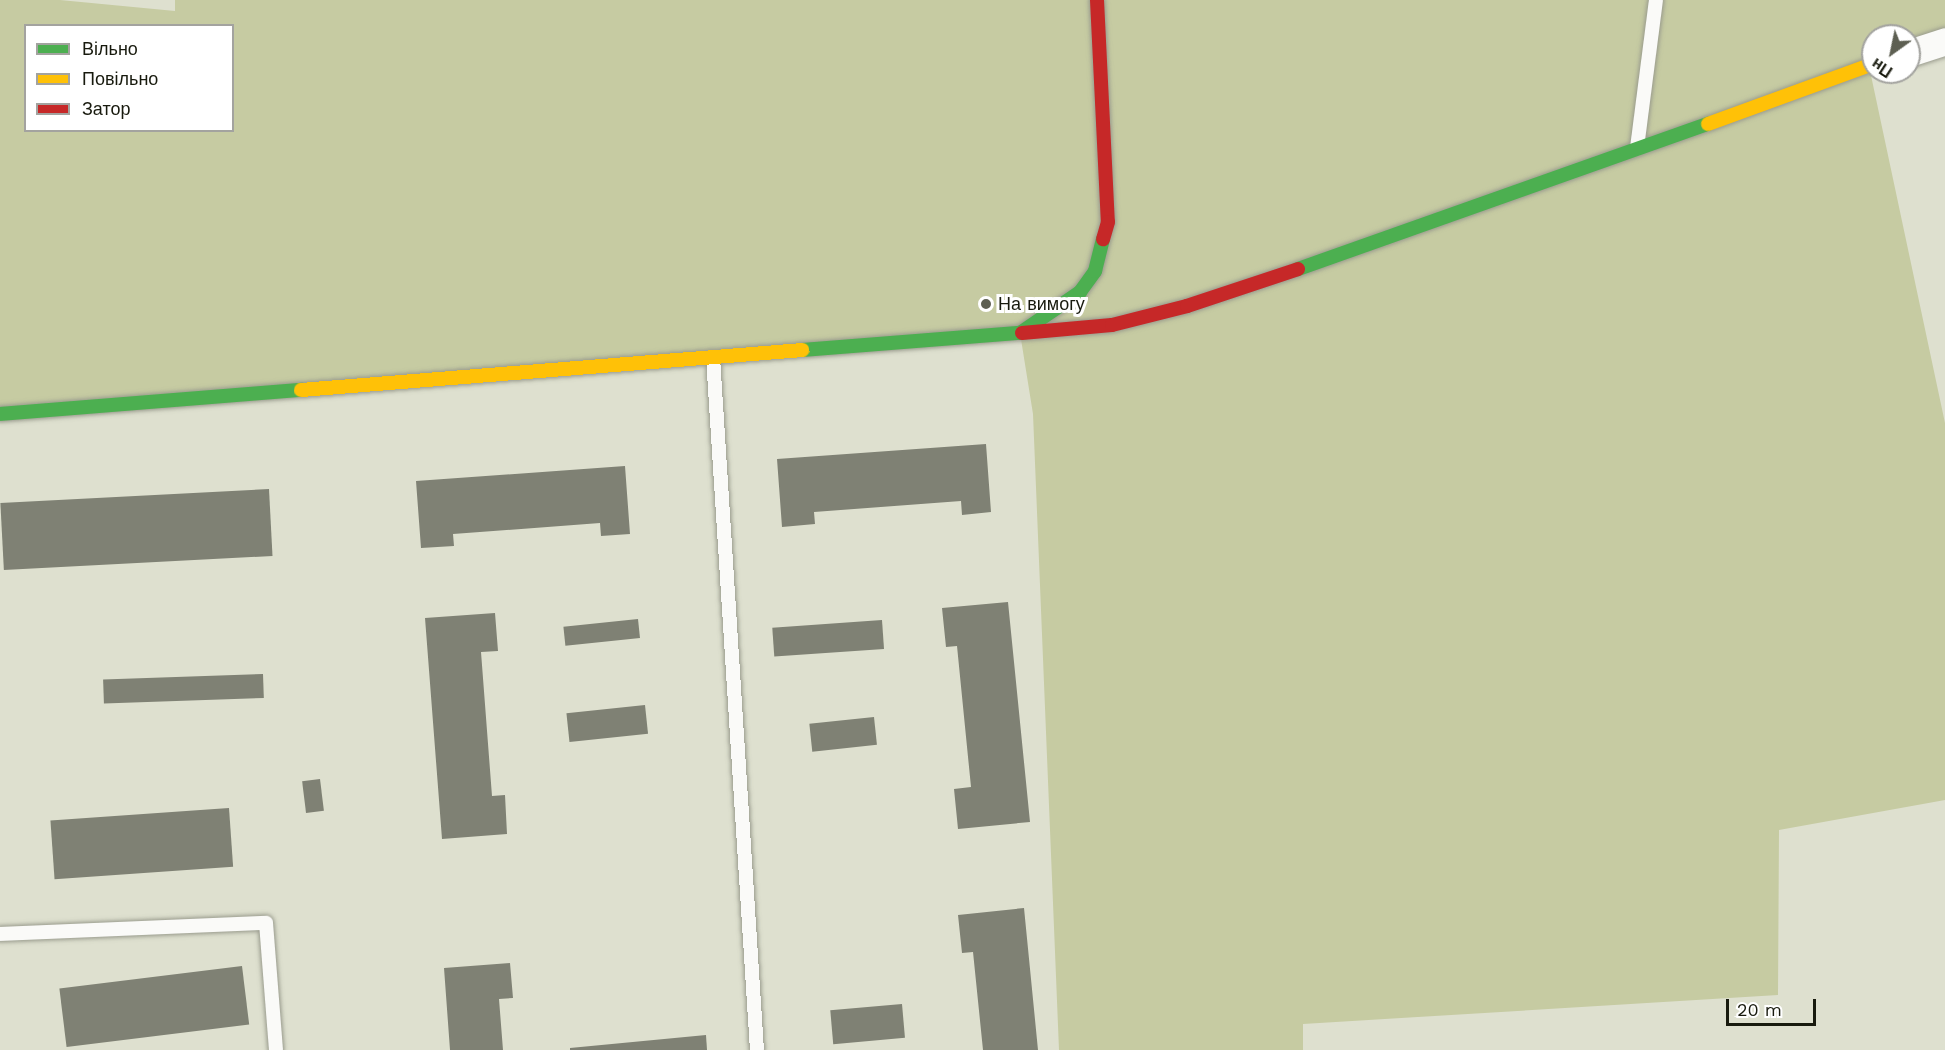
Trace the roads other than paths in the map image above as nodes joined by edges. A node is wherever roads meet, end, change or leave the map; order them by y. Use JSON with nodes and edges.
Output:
{"nodes":[{"id":1,"x":1097,"y":0,"type":"edge"},
{"id":2,"x":1656,"y":0,"type":"edge"},
{"id":3,"x":1945,"y":41,"type":"edge"},
{"id":4,"x":1921,"y":49,"type":"edge"},
{"id":5,"x":1861,"y":68,"type":"edge"},
{"id":6,"x":1637,"y":147,"type":"junction"},
{"id":7,"x":1020,"y":333,"type":"junction"},
{"id":8,"x":713,"y":356,"type":"junction"},
{"id":9,"x":0,"y":414,"type":"edge"},
{"id":10,"x":0,"y":934,"type":"edge"},
{"id":11,"x":276,"y":1050,"type":"edge"},
{"id":12,"x":756,"y":1050,"type":"edge"}],
"edges":[{"from":1,"to":7,"type":"street"},
{"from":2,"to":6,"type":"lane"},
{"from":3,"to":4,"type":"street"},
{"from":5,"to":6,"type":"street"},
{"from":6,"to":7,"type":"street"},
{"from":7,"to":8,"type":"street"},
{"from":8,"to":9,"type":"street"},
{"from":8,"to":12,"type":"lane"},
{"from":10,"to":11,"type":"lane"}]}
